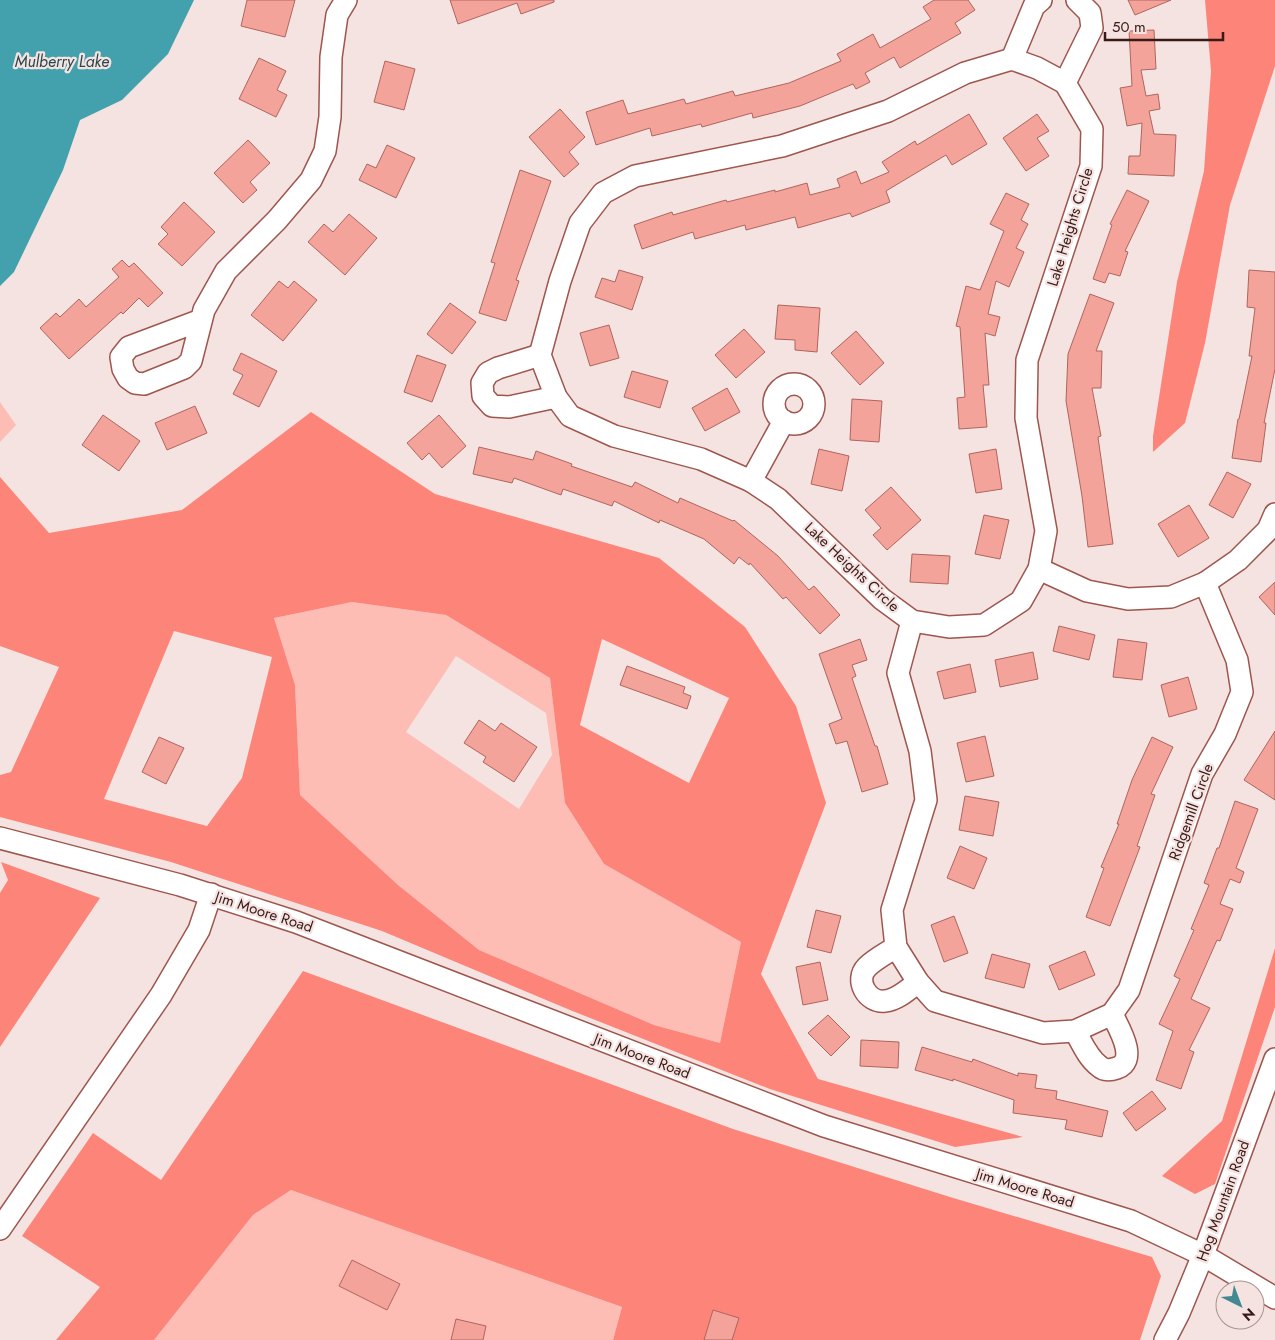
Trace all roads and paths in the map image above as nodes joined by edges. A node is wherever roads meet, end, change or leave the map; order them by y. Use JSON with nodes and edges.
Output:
{"nodes":[{"id":1,"x":346,"y":0,"type":"edge"},
{"id":2,"x":1041,"y":0,"type":"edge"},
{"id":3,"x":1077,"y":0,"type":"edge"},
{"id":4,"x":1012,"y":59,"type":"junction"},
{"id":5,"x":1065,"y":83,"type":"junction"},
{"id":6,"x":201,"y":320,"type":"dead end"},
{"id":7,"x":540,"y":355,"type":"junction"},
{"id":8,"x":556,"y":397,"type":"junction"},
{"id":9,"x":784,"y":421,"type":"dead end"},
{"id":10,"x":751,"y":481,"type":"junction"},
{"id":11,"x":1275,"y":514,"type":"edge"},
{"id":12,"x":1039,"y":569,"type":"junction"},
{"id":13,"x":1205,"y":583,"type":"junction"},
{"id":14,"x":912,"y":621,"type":"junction"},
{"id":15,"x":0,"y":838,"type":"edge"},
{"id":16,"x":211,"y":894,"type":"junction"},
{"id":17,"x":896,"y":947,"type":"junction"},
{"id":18,"x":918,"y":982,"type":"junction"},
{"id":19,"x":1112,"y":1014,"type":"junction"},
{"id":20,"x":1075,"y":1031,"type":"junction"},
{"id":21,"x":1275,"y":1059,"type":"edge"},
{"id":22,"x":0,"y":1229,"type":"edge"},
{"id":23,"x":1203,"y":1255,"type":"junction"},
{"id":24,"x":1275,"y":1298,"type":"edge"},
{"id":25,"x":1165,"y":1340,"type":"edge"}],
"edges":[{"from":1,"to":6,"type":"street"},
{"from":2,"to":4,"type":"street"},
{"from":3,"to":5,"type":"street"},
{"from":4,"to":5,"type":"street"},
{"from":4,"to":7,"type":"street"},
{"from":5,"to":12,"type":"street","name":"Lake Heights Circle"},
{"from":7,"to":8,"type":"street","name":"Lake Heights Circle"},
{"from":7,"to":8,"type":"street"},
{"from":8,"to":10,"type":"street","name":"Lake Heights Circle"},
{"from":9,"to":10,"type":"street"},
{"from":10,"to":14,"type":"street","name":"Lake Heights Circle"},
{"from":11,"to":13,"type":"street"},
{"from":12,"to":13,"type":"street"},
{"from":12,"to":14,"type":"street","name":"Lake Heights Circle"},
{"from":13,"to":19,"type":"street","name":"Ridgemill Circle"},
{"from":14,"to":17,"type":"street"},
{"from":15,"to":16,"type":"street","name":"Jim Moore Road"},
{"from":16,"to":22,"type":"street"},
{"from":16,"to":23,"type":"street","name":"Jim Moore Road"},
{"from":17,"to":18,"type":"street"},
{"from":17,"to":18,"type":"street"},
{"from":18,"to":20,"type":"street"},
{"from":19,"to":20,"type":"street"},
{"from":19,"to":20,"type":"street"},
{"from":21,"to":23,"type":"street","name":"Hog Mountain Road"},
{"from":23,"to":24,"type":"street","name":"Jim Moore Road"},
{"from":23,"to":25,"type":"street","name":"Hog Mountain Road"}]}
